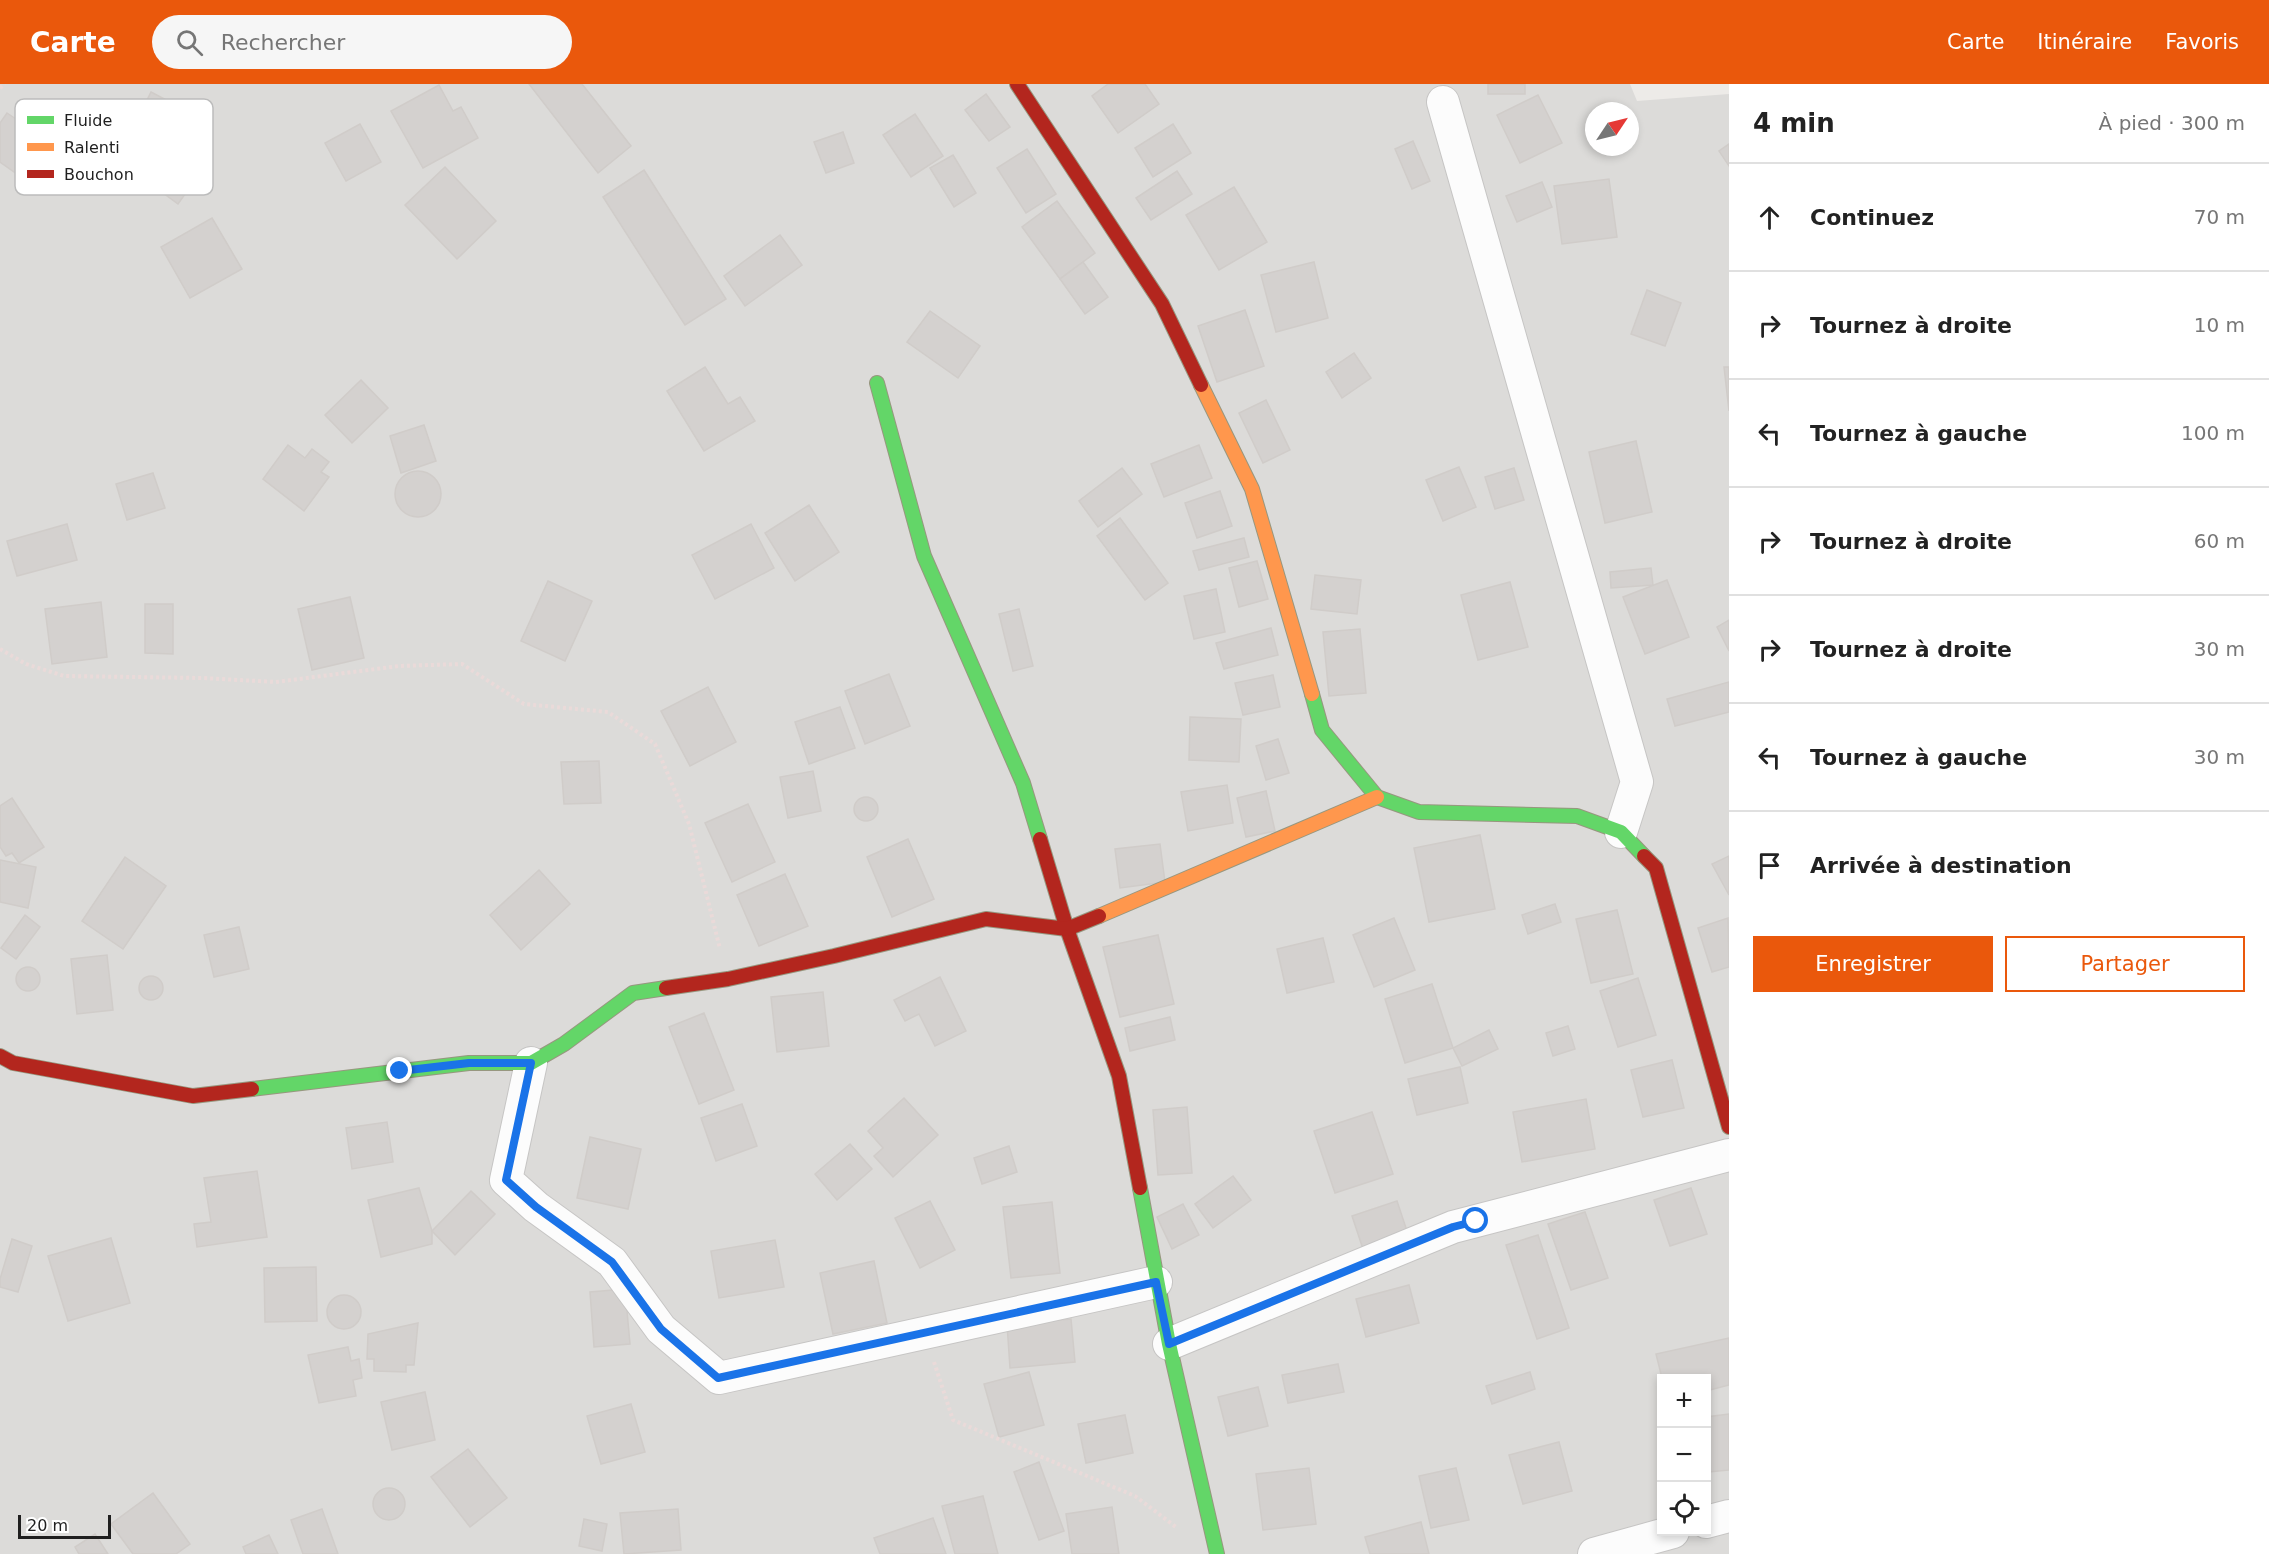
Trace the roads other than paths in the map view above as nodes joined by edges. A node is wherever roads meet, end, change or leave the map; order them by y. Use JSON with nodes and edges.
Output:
{"nodes":[{"id":1,"x":1017,"y":84,"type":"edge"},
{"id":2,"x":1443,"y":102,"type":"dead end"},
{"id":3,"x":877,"y":383,"type":"dead end"},
{"id":4,"x":1377,"y":797,"type":"junction"},
{"id":5,"x":1621,"y":832,"type":"junction"},
{"id":6,"x":1067,"y":929,"type":"junction"},
{"id":7,"x":0,"y":1056,"type":"edge"},
{"id":8,"x":531,"y":1063,"type":"junction"},
{"id":9,"x":1729,"y":1127,"type":"edge"},
{"id":10,"x":1729,"y":1155,"type":"edge"},
{"id":11,"x":1156,"y":1282,"type":"junction"},
{"id":12,"x":1169,"y":1344,"type":"junction"},
{"id":13,"x":1729,"y":1516,"type":"edge"},
{"id":14,"x":1711,"y":1521,"type":"edge"},
{"id":15,"x":1659,"y":1536,"type":"edge"},
{"id":16,"x":1217,"y":1554,"type":"edge"},
{"id":17,"x":1594,"y":1554,"type":"edge"}],
"edges":[{"from":1,"to":4,"type":"street"},
{"from":2,"to":5,"type":"street"},
{"from":3,"to":6,"type":"street"},
{"from":4,"to":5,"type":"street"},
{"from":4,"to":6,"type":"street"},
{"from":5,"to":9,"type":"street"},
{"from":6,"to":8,"type":"street"},
{"from":6,"to":11,"type":"street"},
{"from":7,"to":8,"type":"street"},
{"from":8,"to":11,"type":"street"},
{"from":10,"to":12,"type":"street"},
{"from":11,"to":12,"type":"street"},
{"from":12,"to":16,"type":"street"},
{"from":13,"to":14,"type":"street"},
{"from":15,"to":17,"type":"street"}]}
